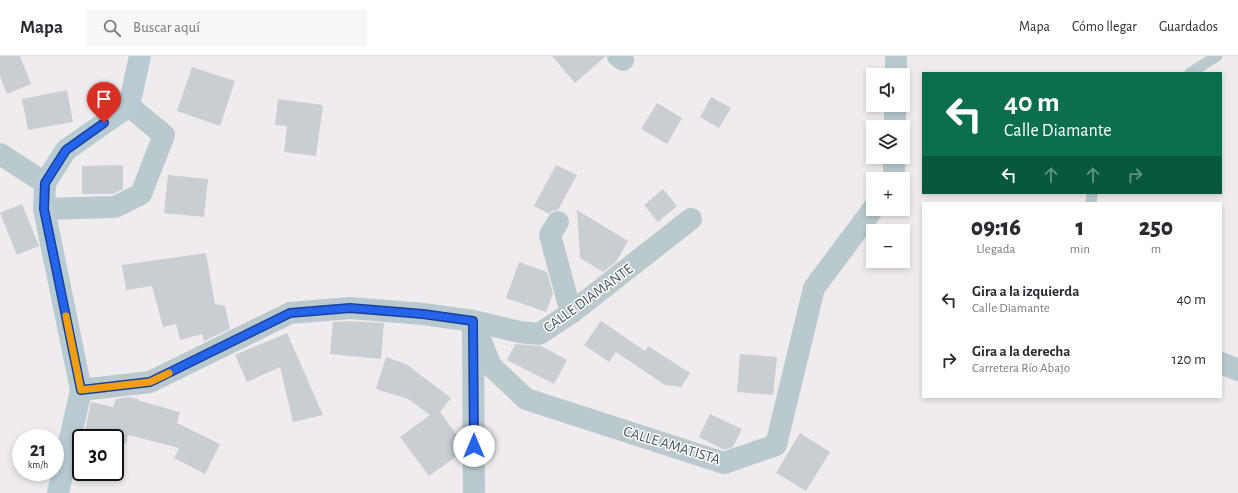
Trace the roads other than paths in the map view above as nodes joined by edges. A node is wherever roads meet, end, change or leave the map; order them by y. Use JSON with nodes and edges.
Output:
{"nodes":[{"id":1,"x":140,"y":56,"type":"edge"},
{"id":2,"x":896,"y":56,"type":"edge"},
{"id":3,"x":1217,"y":56,"type":"edge"},
{"id":4,"x":896,"y":68,"type":"edge"},
{"id":5,"x":1192,"y":72,"type":"edge"},
{"id":6,"x":129,"y":106,"type":"junction"},
{"id":7,"x":0,"y":154,"type":"edge"},
{"id":8,"x":45,"y":183,"type":"junction"},
{"id":9,"x":44,"y":209,"type":"junction"},
{"id":10,"x":868,"y":216,"type":"edge"},
{"id":11,"x":691,"y":219,"type":"dead end"},
{"id":12,"x":558,"y":222,"type":"dead end"},
{"id":13,"x":571,"y":313,"type":"junction"},
{"id":14,"x":473,"y":321,"type":"junction"},
{"id":15,"x":1222,"y":363,"type":"edge"},
{"id":16,"x":1238,"y":370,"type":"edge"},
{"id":17,"x":81,"y":390,"type":"junction"},
{"id":18,"x":58,"y":493,"type":"edge"},
{"id":19,"x":474,"y":493,"type":"edge"}],
"edges":[{"from":1,"to":6,"type":"street"},
{"from":2,"to":4,"type":"street"},
{"from":3,"to":5,"type":"lane"},
{"from":6,"to":8,"type":"street"},
{"from":6,"to":9,"type":"street"},
{"from":7,"to":8,"type":"street"},
{"from":8,"to":9,"type":"street"},
{"from":9,"to":17,"type":"street"},
{"from":10,"to":14,"type":"street","name":"CALLE AMATISTA"},
{"from":11,"to":13,"type":"street","name":"CALLE DIAMANTE"},
{"from":12,"to":13,"type":"street"},
{"from":13,"to":14,"type":"street","name":"CALLE DIAMANTE"},
{"from":14,"to":17,"type":"street","name":"CALLE DIAMANTE"},
{"from":14,"to":19,"type":"street"},
{"from":15,"to":16,"type":"street"},
{"from":17,"to":18,"type":"street"}]}
